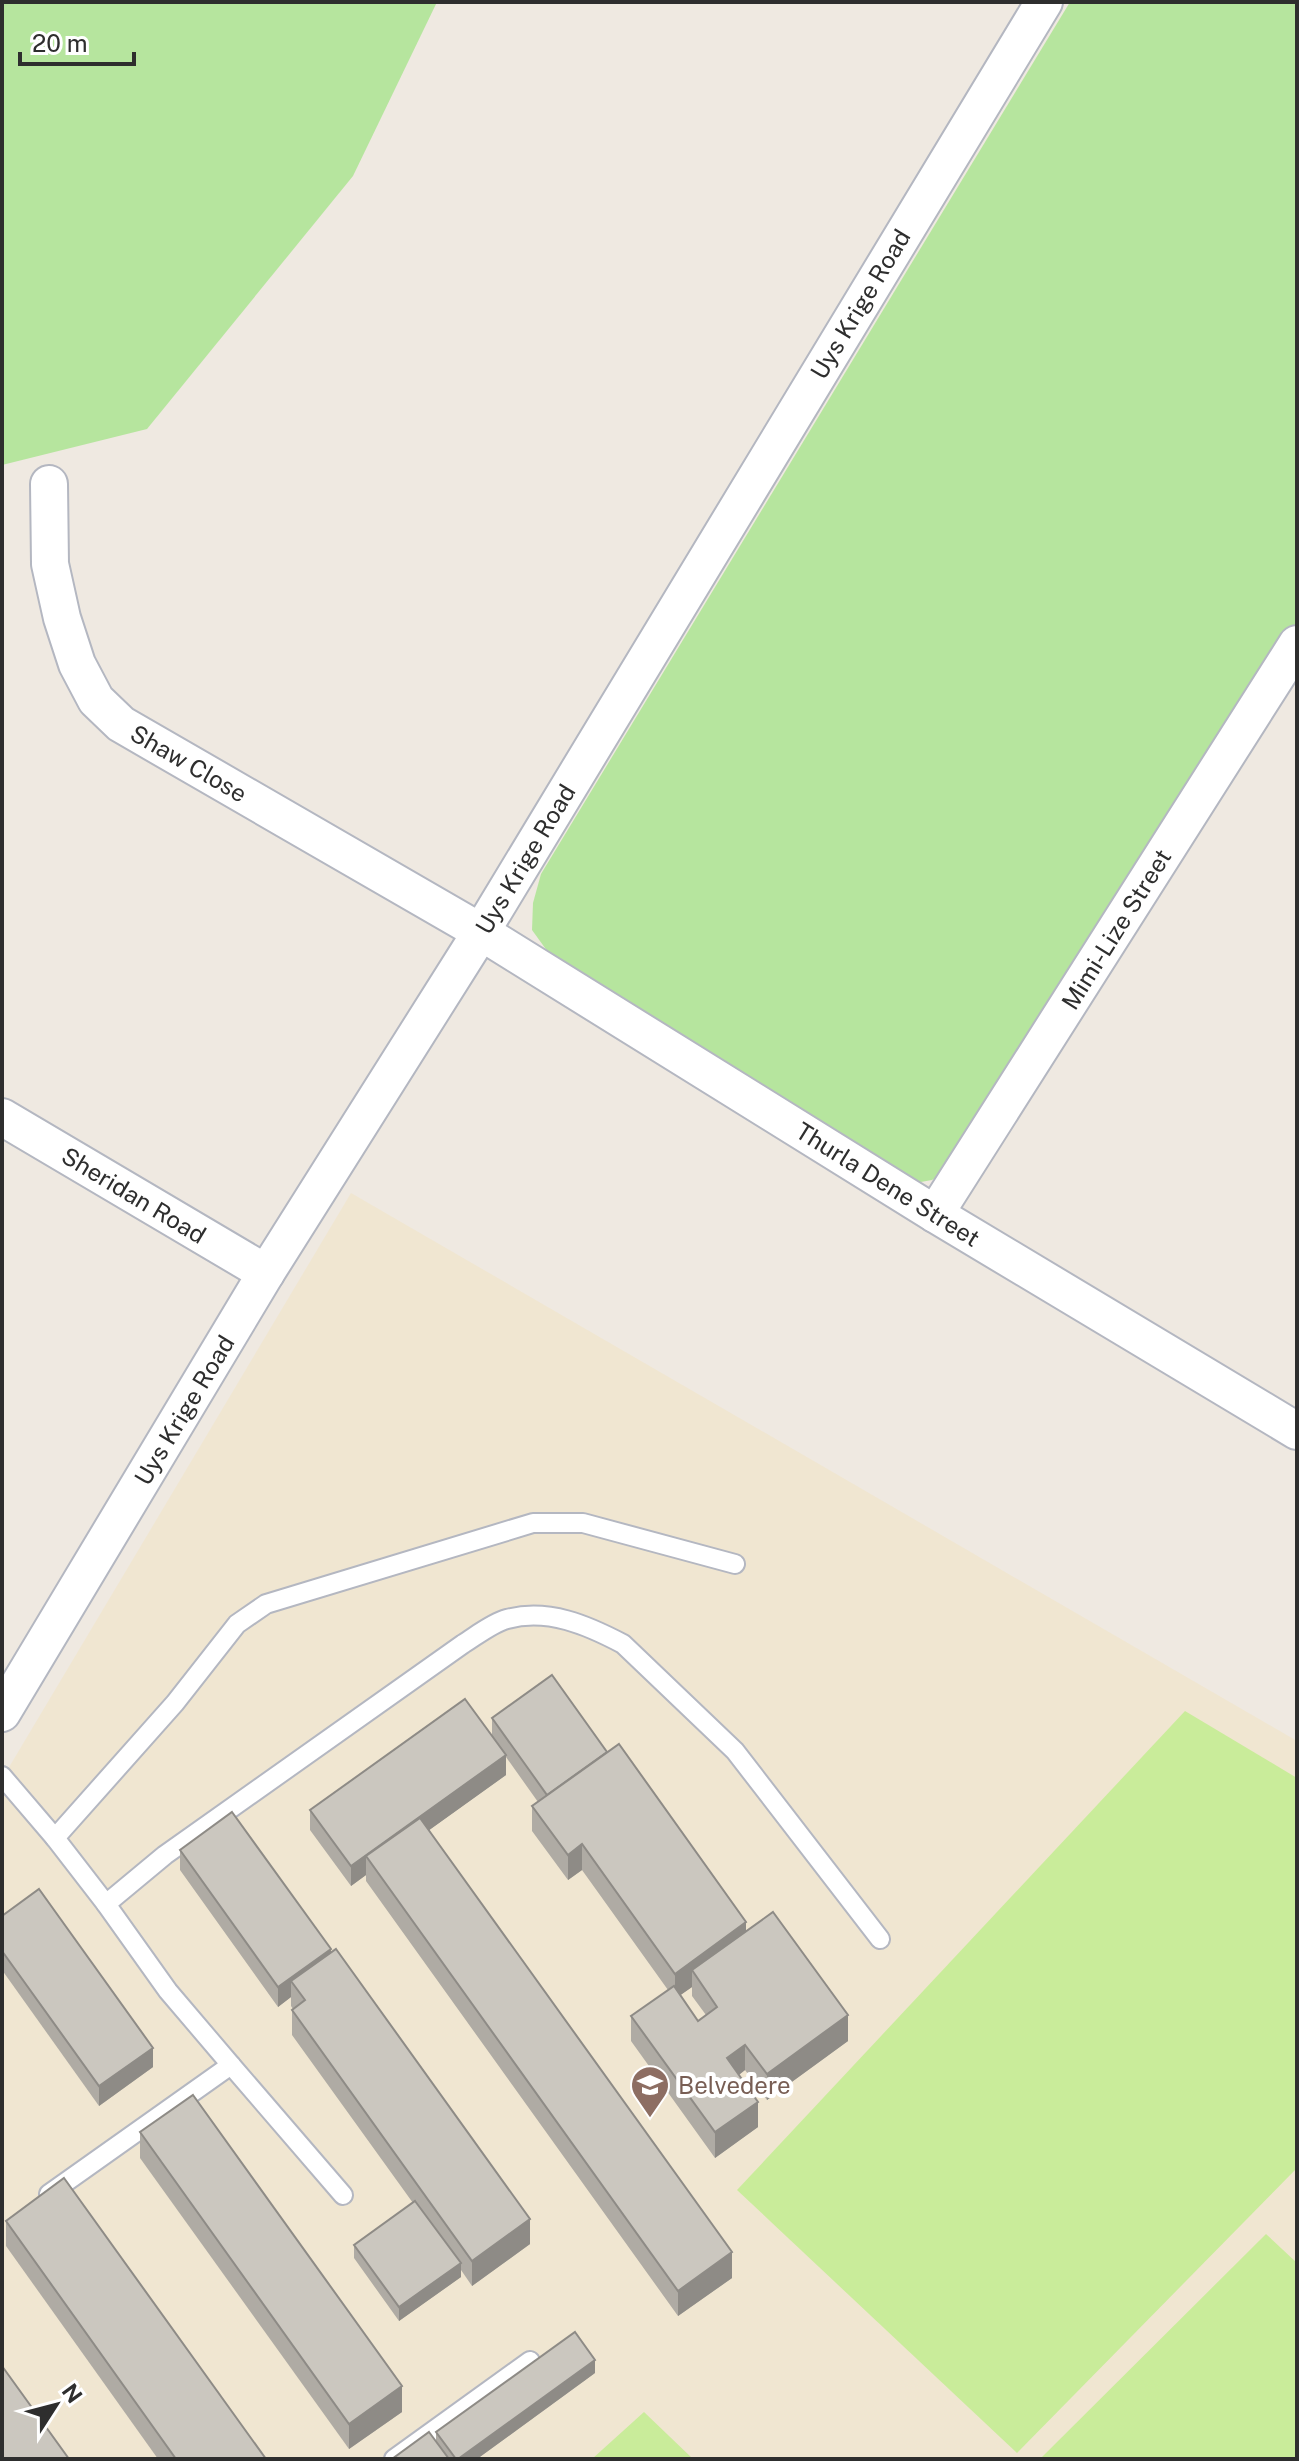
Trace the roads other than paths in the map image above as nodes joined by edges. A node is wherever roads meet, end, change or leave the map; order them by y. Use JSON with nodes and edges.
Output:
{"nodes":[{"id":1,"x":1044,"y":2,"type":"edge"},
{"id":2,"x":49,"y":484,"type":"dead end"},
{"id":3,"x":1297,"y":644,"type":"edge"},
{"id":4,"x":481,"y":932,"type":"junction"},
{"id":5,"x":2,"y":1117,"type":"edge"},
{"id":6,"x":935,"y":1214,"type":"junction"},
{"id":7,"x":266,"y":1273,"type":"junction"},
{"id":8,"x":1297,"y":1431,"type":"edge"},
{"id":9,"x":735,"y":1564,"type":"dead end"},
{"id":10,"x":2,"y":1713,"type":"edge"},
{"id":11,"x":2,"y":1776,"type":"edge"},
{"id":12,"x":55,"y":1838,"type":"junction"},
{"id":13,"x":106,"y":1904,"type":"junction"},
{"id":14,"x":880,"y":1939,"type":"dead end"},
{"id":15,"x":231,"y":2065,"type":"junction"},
{"id":16,"x":343,"y":2195,"type":"dead end"},
{"id":17,"x":31,"y":2206,"type":"edge"},
{"id":18,"x":530,"y":2361,"type":"edge"},
{"id":19,"x":394,"y":2459,"type":"edge"}],
"edges":[{"from":1,"to":4,"type":"street","name":"Uys Krige Road"},
{"from":2,"to":4,"type":"street","name":"Shaw Close"},
{"from":3,"to":6,"type":"street","name":"Mimi-Lize Street"},
{"from":4,"to":6,"type":"street","name":"Thurla Dene Street"},
{"from":4,"to":7,"type":"street","name":"Uys Krige Road"},
{"from":5,"to":7,"type":"street","name":"Sheridan Road"},
{"from":6,"to":8,"type":"street","name":"Thurla Dene Street"},
{"from":7,"to":10,"type":"street","name":"Uys Krige Road"},
{"from":9,"to":12,"type":"lane"},
{"from":11,"to":12,"type":"lane"},
{"from":12,"to":13,"type":"lane"},
{"from":13,"to":14,"type":"lane"},
{"from":13,"to":15,"type":"lane"},
{"from":15,"to":16,"type":"lane"},
{"from":15,"to":17,"type":"lane"},
{"from":18,"to":19,"type":"lane"}]}
